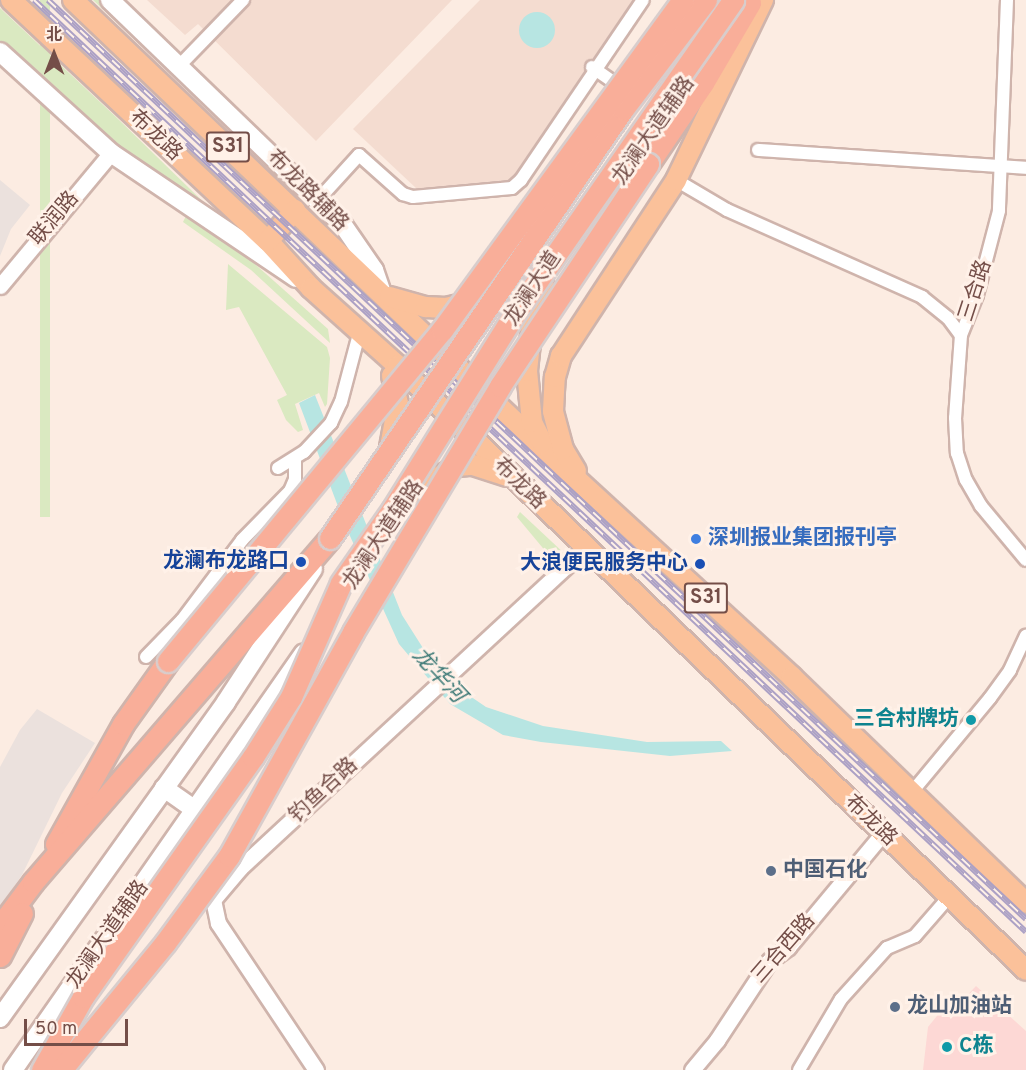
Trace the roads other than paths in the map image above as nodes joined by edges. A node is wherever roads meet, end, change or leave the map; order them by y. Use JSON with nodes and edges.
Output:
{"nodes":[{"id":1,"x":11,"y":0,"type":"edge"},
{"id":2,"x":73,"y":0,"type":"edge"},
{"id":3,"x":110,"y":0,"type":"edge"},
{"id":4,"x":243,"y":0,"type":"edge"},
{"id":5,"x":643,"y":0,"type":"edge"},
{"id":6,"x":683,"y":0,"type":"edge"},
{"id":7,"x":708,"y":0,"type":"edge"},
{"id":8,"x":1007,"y":0,"type":"edge"},
{"id":9,"x":750,"y":1,"type":"edge"},
{"id":10,"x":0,"y":52,"type":"edge"},
{"id":11,"x":179,"y":66,"type":"junction"},
{"id":12,"x":594,"y":68,"type":"junction"},
{"id":13,"x":638,"y":99,"type":"junction"},
{"id":14,"x":758,"y":150,"type":"dead end"},
{"id":15,"x":111,"y":153,"type":"junction"},
{"id":16,"x":1002,"y":166,"type":"junction"},
{"id":17,"x":1026,"y":168,"type":"edge"},
{"id":18,"x":676,"y":180,"type":"junction"},
{"id":19,"x":318,"y":200,"type":"junction"},
{"id":20,"x":295,"y":210,"type":"junction"},
{"id":21,"x":268,"y":242,"type":"junction"},
{"id":22,"x":508,"y":282,"type":"junction"},
{"id":23,"x":0,"y":286,"type":"edge"},
{"id":24,"x":544,"y":286,"type":"junction"},
{"id":25,"x":311,"y":288,"type":"junction"},
{"id":26,"x":382,"y":293,"type":"junction"},
{"id":27,"x":961,"y":335,"type":"junction"},
{"id":28,"x":366,"y":336,"type":"junction"},
{"id":29,"x":453,"y":362,"type":"junction"},
{"id":30,"x":480,"y":387,"type":"junction"},
{"id":31,"x":430,"y":398,"type":"junction"},
{"id":32,"x":458,"y":424,"type":"junction"},
{"id":33,"x":550,"y":455,"type":"junction"},
{"id":34,"x":295,"y":460,"type":"junction"},
{"id":35,"x":278,"y":468,"type":"dead end"},
{"id":36,"x":378,"y":475,"type":"junction"},
{"id":37,"x":516,"y":481,"type":"junction"},
{"id":38,"x":413,"y":493,"type":"junction"},
{"id":39,"x":591,"y":493,"type":"junction"},
{"id":40,"x":331,"y":538,"type":"junction"},
{"id":41,"x":585,"y":548,"type":"junction"},
{"id":42,"x":1026,"y":560,"type":"edge"},
{"id":43,"x":346,"y":584,"type":"junction"},
{"id":44,"x":1026,"y":636,"type":"edge"},
{"id":45,"x":146,"y":657,"type":"dead end"},
{"id":46,"x":164,"y":788,"type":"junction"},
{"id":47,"x":912,"y":792,"type":"junction"},
{"id":48,"x":195,"y":810,"type":"junction"},
{"id":49,"x":883,"y":833,"type":"junction"},
{"id":50,"x":949,"y":897,"type":"junction"},
{"id":51,"x":1026,"y":903,"type":"edge"},
{"id":52,"x":0,"y":926,"type":"edge"},
{"id":53,"x":0,"y":956,"type":"edge"},
{"id":54,"x":1026,"y":970,"type":"edge"},
{"id":55,"x":0,"y":1018,"type":"edge"},
{"id":56,"x":13,"y":1070,"type":"edge"},
{"id":57,"x":42,"y":1070,"type":"edge"},
{"id":58,"x":62,"y":1070,"type":"edge"},
{"id":59,"x":316,"y":1070,"type":"edge"},
{"id":60,"x":692,"y":1070,"type":"edge"},
{"id":61,"x":798,"y":1070,"type":"edge"}],
"edges":[{"from":1,"to":21,"type":"main road","name":"布龙路","number":"S31"},
{"from":2,"to":20,"type":"main road","name":"布龙路","number":"S31"},
{"from":3,"to":11,"type":"main road","name":"布龙路辅路"},
{"from":4,"to":11,"type":"street"},
{"from":5,"to":12,"type":"street"},
{"from":6,"to":53,"type":"highway","bridge":true},
{"from":7,"to":13,"type":"main road","name":"龙澜大道辅路"},
{"from":7,"to":40,"type":"highway","name":"龙澜大道","bridge":true},
{"from":8,"to":16,"type":"street","name":"三合路"},
{"from":9,"to":18,"type":"main road"},
{"from":9,"to":24,"type":"main road","name":"龙澜大道辅路"},
{"from":9,"to":43,"type":"highway","name":"龙澜大道","bridge":true},
{"from":9,"to":58,"type":"highway","bridge":true},
{"from":10,"to":15,"type":"main road"},
{"from":11,"to":19,"type":"main road","name":"布龙路辅路"},
{"from":12,"to":13,"type":"street"},
{"from":12,"to":19,"type":"street"},
{"from":13,"to":22,"type":"main road","name":"龙澜大道辅路"},
{"from":14,"to":16,"type":"street"},
{"from":15,"to":23,"type":"street","name":"联润路"},
{"from":15,"to":25,"type":"main road"},
{"from":16,"to":17,"type":"street"},
{"from":16,"to":27,"type":"street","name":"三合路"},
{"from":18,"to":27,"type":"street"},
{"from":18,"to":39,"type":"main road"},
{"from":19,"to":26,"type":"main road","name":"布龙路辅路"},
{"from":20,"to":21,"type":"main road"},
{"from":20,"to":26,"type":"main road","name":"布龙路","number":"S31"},
{"from":21,"to":25,"type":"main road","name":"布龙路","number":"S31"},
{"from":22,"to":26,"type":"main road"},
{"from":22,"to":29,"type":"main road","name":"龙澜大道辅路"},
{"from":24,"to":30,"type":"main road","name":"龙澜大道辅路"},
{"from":24,"to":33,"type":"main road"},
{"from":25,"to":28,"type":"main road","name":"布龙路","number":"S31"},
{"from":26,"to":29,"type":"main road","name":"布龙路","number":"S31"},
{"from":27,"to":42,"type":"street","name":"三合路"},
{"from":28,"to":31,"type":"main road","name":"布龙路","number":"S31"},
{"from":28,"to":34,"type":"street"},
{"from":28,"to":36,"type":"main road"},
{"from":29,"to":30,"type":"main road","name":"布龙路","number":"S31"},
{"from":29,"to":31,"type":"main road","name":"龙澜大道辅路"},
{"from":30,"to":32,"type":"main road","name":"龙澜大道辅路"},
{"from":30,"to":33,"type":"main road","name":"布龙路","number":"S31"},
{"from":31,"to":32,"type":"main road","name":"布龙路","number":"S31"},
{"from":31,"to":36,"type":"main road","name":"龙澜大道辅路"},
{"from":32,"to":37,"type":"main road","name":"布龙路","number":"S31"},
{"from":32,"to":38,"type":"main road","name":"龙澜大道辅路"},
{"from":33,"to":39,"type":"main road","name":"布龙路","number":"S31"},
{"from":34,"to":35,"type":"street"},
{"from":34,"to":45,"type":"street"},
{"from":36,"to":40,"type":"main road","name":"龙澜大道辅路","bridge":true},
{"from":37,"to":38,"type":"main road"},
{"from":37,"to":41,"type":"main road","name":"布龙路","number":"S31"},
{"from":38,"to":43,"type":"main road","name":"龙澜大道辅路"},
{"from":39,"to":47,"type":"main road","name":"布龙路","number":"S31"},
{"from":40,"to":46,"type":"main road","name":"龙澜大道辅路"},
{"from":40,"to":52,"type":"highway","name":"龙澜大道"},
{"from":41,"to":49,"type":"main road","name":"布龙路","number":"S31"},
{"from":41,"to":59,"type":"street","name":"钓鱼合路"},
{"from":43,"to":48,"type":"main road","name":"龙澜大道辅路"},
{"from":43,"to":57,"type":"highway","name":"龙澜大道","bridge":true},
{"from":44,"to":47,"type":"street"},
{"from":46,"to":48,"type":"main road"},
{"from":46,"to":55,"type":"main road","name":"龙澜大道辅路"},
{"from":47,"to":51,"type":"main road","name":"布龙路","number":"S31"},
{"from":48,"to":56,"type":"main road","name":"龙澜大道辅路"},
{"from":49,"to":50,"type":"main road","name":"布龙路","number":"S31"},
{"from":49,"to":60,"type":"street","name":"三合西路"},
{"from":50,"to":54,"type":"main road","name":"布龙路","number":"S31"},
{"from":50,"to":61,"type":"street"}]}
